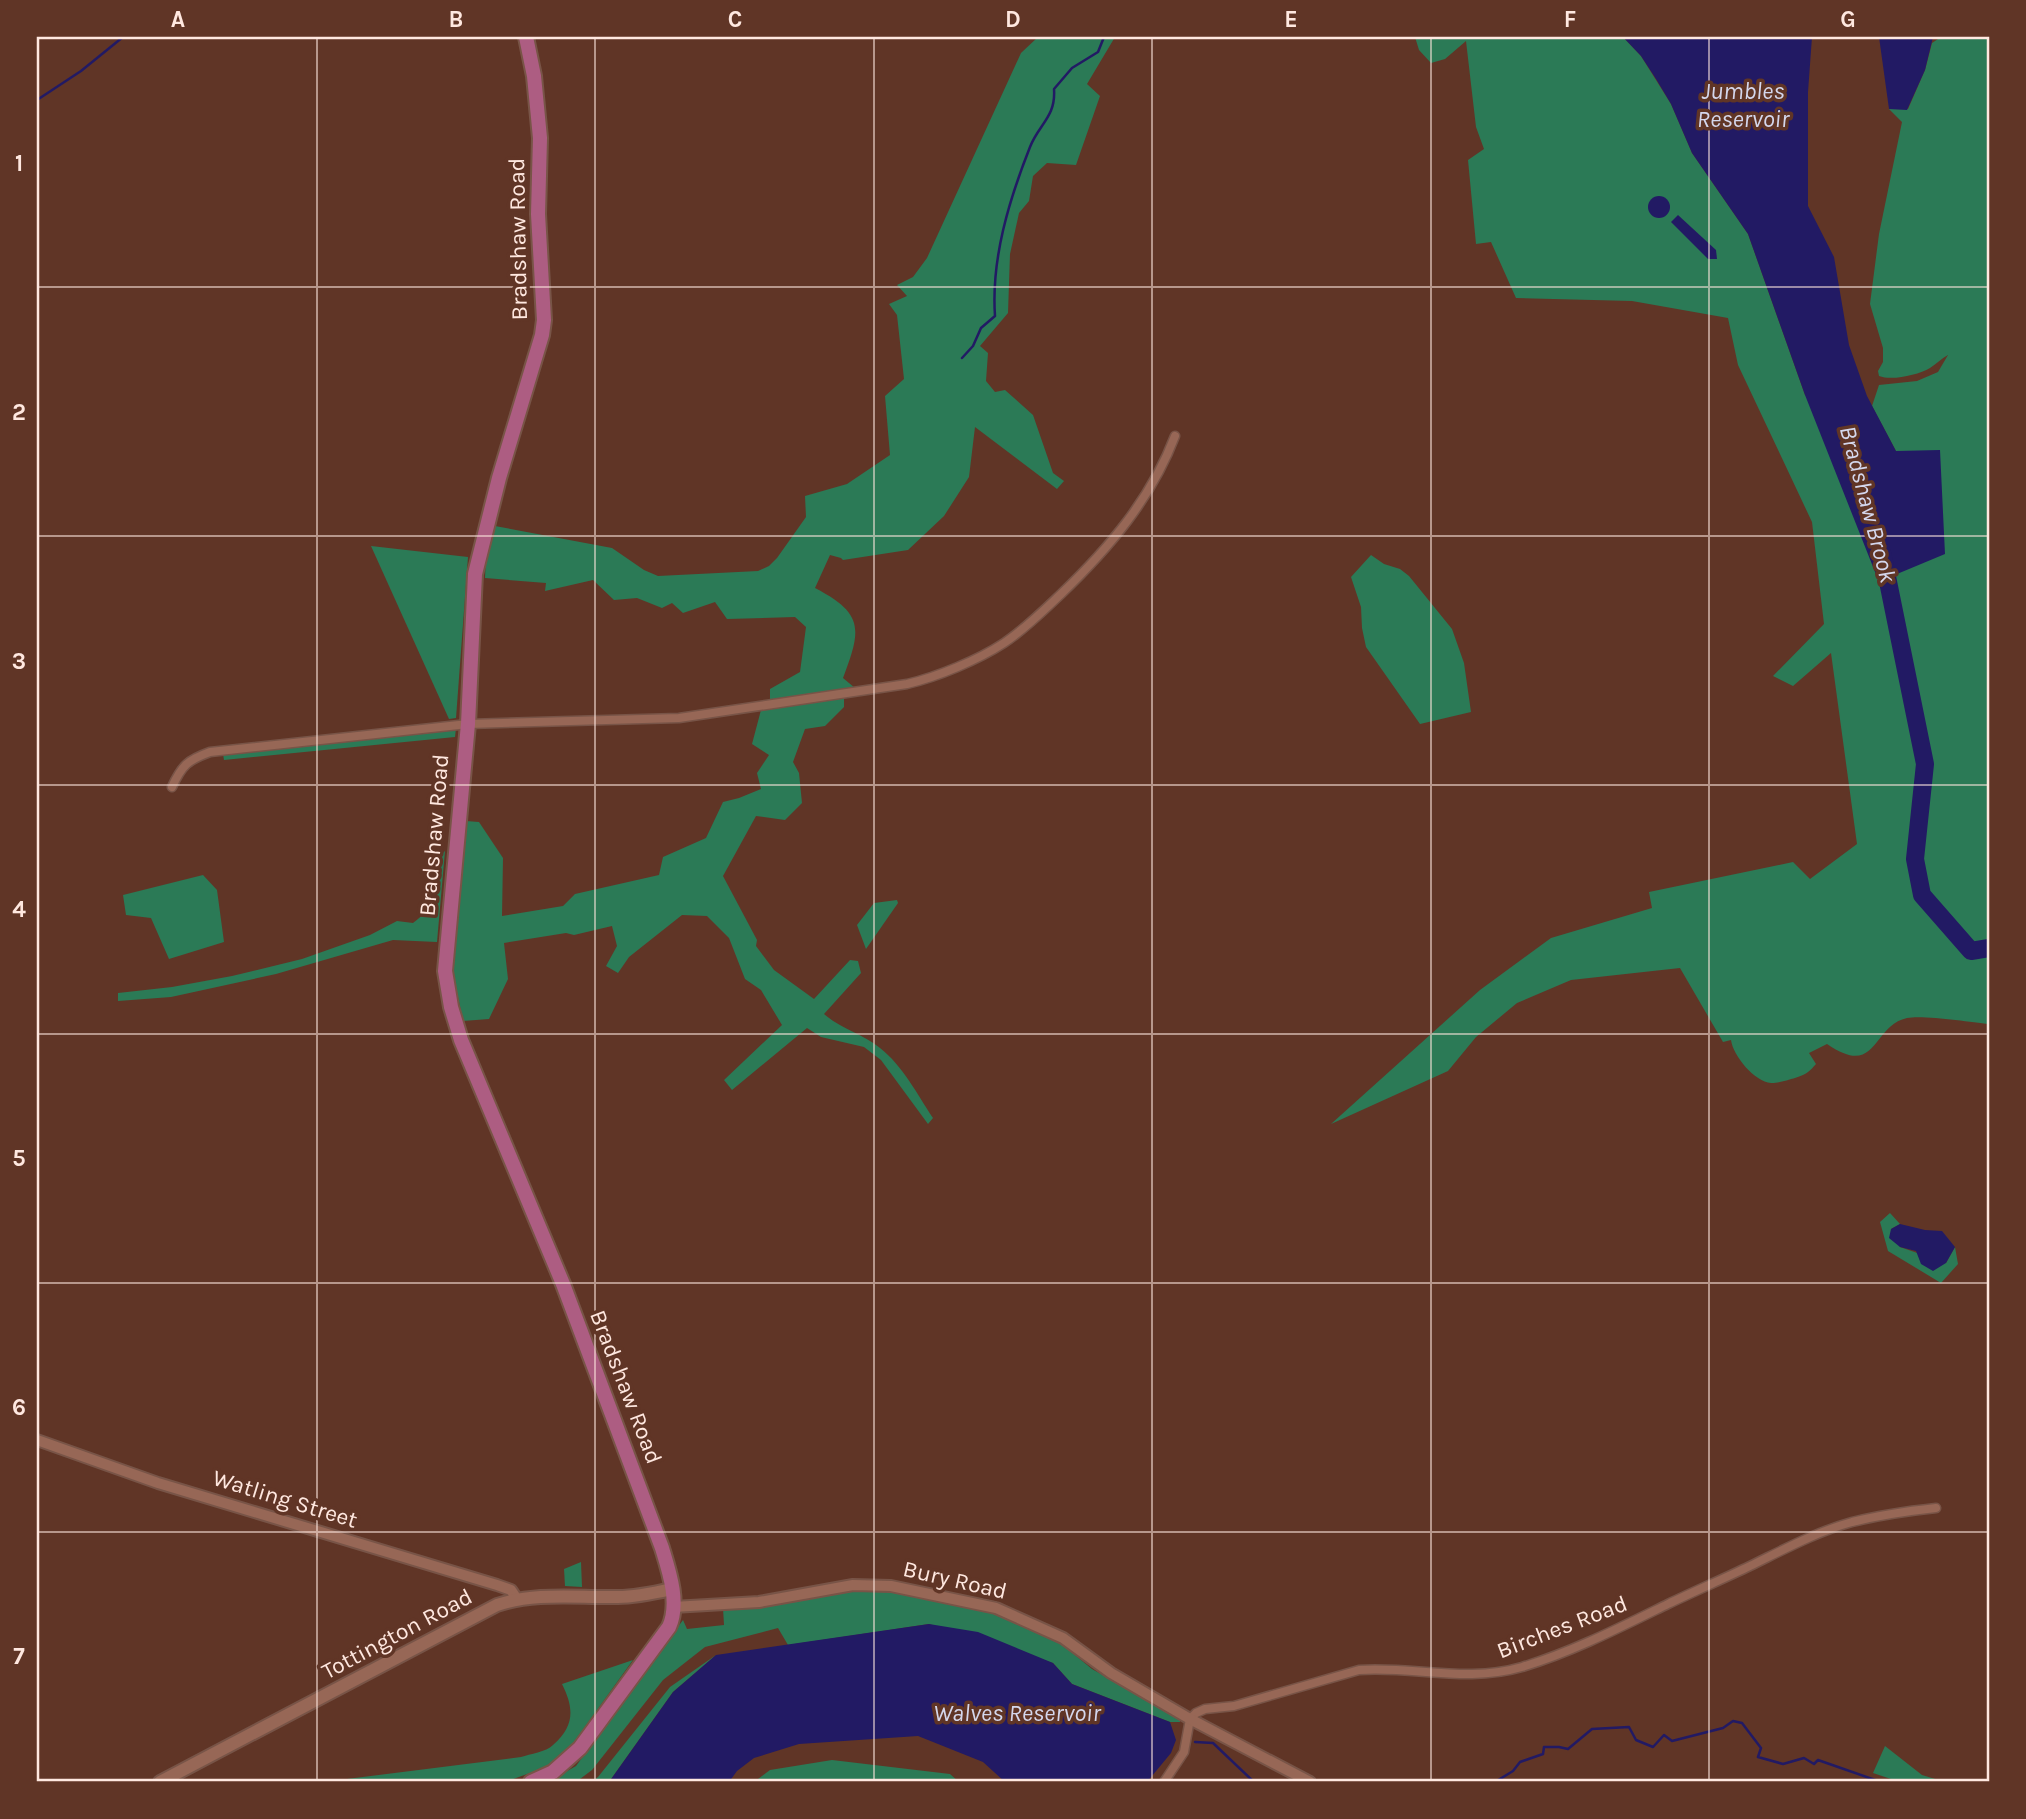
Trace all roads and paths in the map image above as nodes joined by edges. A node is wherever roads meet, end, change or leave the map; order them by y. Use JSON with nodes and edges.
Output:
{"nodes":[{"id":1,"x":526,"y":37,"type":"edge"},
{"id":2,"x":1175,"y":436,"type":"dead end"},
{"id":3,"x":468,"y":724,"type":"junction"},
{"id":4,"x":172,"y":787,"type":"dead end"},
{"id":5,"x":37,"y":1440,"type":"edge"},
{"id":6,"x":1936,"y":1508,"type":"dead end"},
{"id":7,"x":672,"y":1589,"type":"junction"},
{"id":8,"x":517,"y":1598,"type":"junction"},
{"id":9,"x":673,"y":1607,"type":"junction"},
{"id":10,"x":1189,"y":1720,"type":"junction"},
{"id":11,"x":160,"y":1782,"type":"edge"},
{"id":12,"x":531,"y":1782,"type":"edge"},
{"id":13,"x":1164,"y":1782,"type":"edge"},
{"id":14,"x":1310,"y":1782,"type":"edge"}],
"edges":[{"from":1,"to":3,"type":"main road","name":"Bradshaw Road"},
{"from":2,"to":3,"type":"street"},
{"from":3,"to":4,"type":"street"},
{"from":3,"to":7,"type":"main road","name":"Bradshaw Road"},
{"from":5,"to":8,"type":"street","name":"Watling Street"},
{"from":6,"to":10,"type":"street","name":"Birches Road"},
{"from":7,"to":8,"type":"main road","name":"Tottington Road"},
{"from":7,"to":9,"type":"main road","name":"Bradshaw Road"},
{"from":8,"to":11,"type":"main road","name":"Tottington Road"},
{"from":9,"to":10,"type":"street","name":"Bury Road"},
{"from":9,"to":12,"type":"main road"},
{"from":10,"to":13,"type":"street"},
{"from":10,"to":14,"type":"street","name":"Bury Road"}]}
